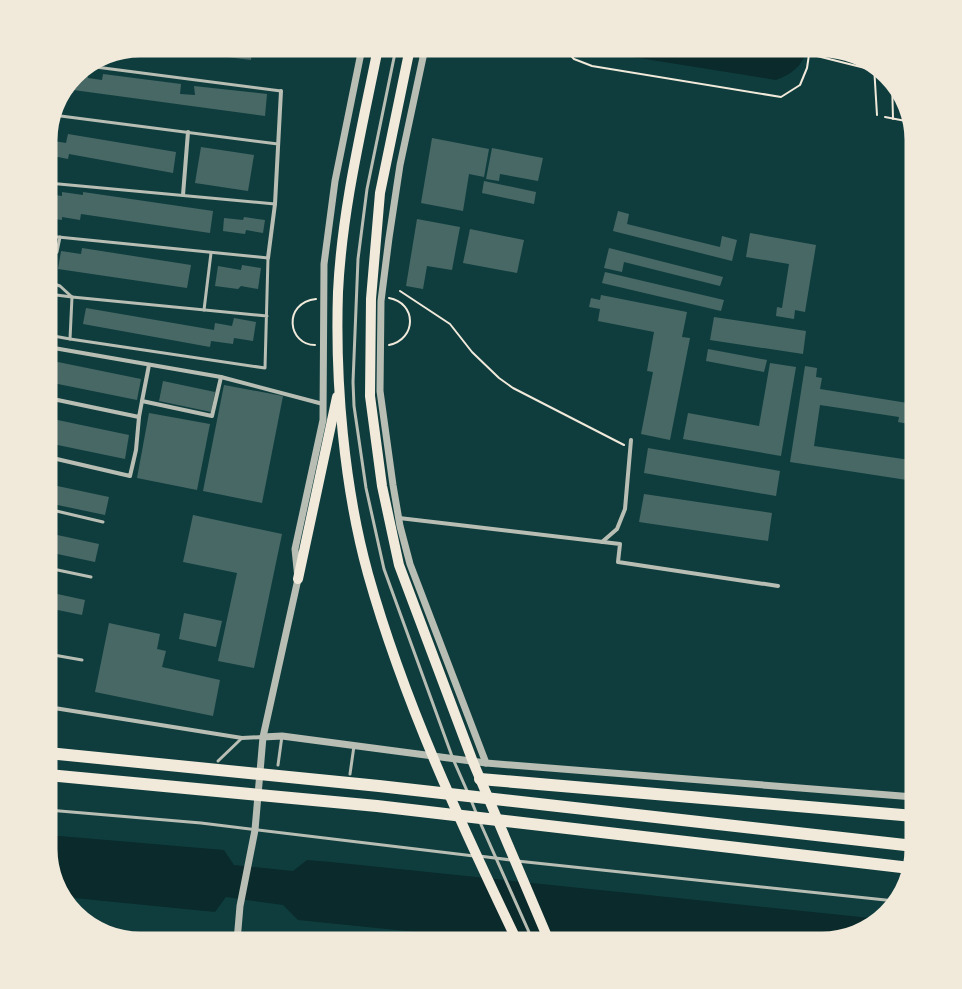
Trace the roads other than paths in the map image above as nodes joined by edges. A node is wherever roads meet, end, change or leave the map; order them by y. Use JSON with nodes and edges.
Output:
{"nodes":[{"id":1,"x":361,"y":55,"type":"edge"},
{"id":2,"x":377,"y":55,"type":"edge"},
{"id":3,"x":395,"y":55,"type":"edge"},
{"id":4,"x":409,"y":55,"type":"edge"},
{"id":5,"x":424,"y":55,"type":"edge"},
{"id":6,"x":96,"y":67,"type":"edge"},
{"id":7,"x":281,"y":91,"type":"joint"},
{"id":8,"x":59,"y":116,"type":"edge"},
{"id":9,"x":188,"y":132,"type":"junction"},
{"id":10,"x":278,"y":144,"type":"junction"},
{"id":11,"x":55,"y":184,"type":"edge"},
{"id":12,"x":183,"y":195,"type":"junction"},
{"id":13,"x":275,"y":204,"type":"junction"},
{"id":14,"x":55,"y":237,"type":"edge"},
{"id":15,"x":60,"y":237,"type":"junction"},
{"id":16,"x":211,"y":253,"type":"junction"},
{"id":17,"x":55,"y":254,"type":"edge"},
{"id":18,"x":268,"y":258,"type":"junction"},
{"id":19,"x":55,"y":284,"type":"edge"},
{"id":20,"x":55,"y":295,"type":"edge"},
{"id":21,"x":72,"y":297,"type":"junction"},
{"id":22,"x":204,"y":310,"type":"junction"},
{"id":23,"x":267,"y":316,"type":"junction"},
{"id":24,"x":55,"y":336,"type":"edge"},
{"id":25,"x":70,"y":339,"type":"junction"},
{"id":26,"x":55,"y":348,"type":"edge"},
{"id":27,"x":149,"y":365,"type":"junction"},
{"id":28,"x":221,"y":377,"type":"junction"},
{"id":29,"x":338,"y":389,"type":"junction"},
{"id":30,"x":55,"y":399,"type":"edge"},
{"id":31,"x":142,"y":401,"type":"junction"},
{"id":32,"x":324,"y":404,"type":"junction"},
{"id":33,"x":139,"y":417,"type":"junction"},
{"id":34,"x":631,"y":440,"type":"dead end"},
{"id":35,"x":55,"y":459,"type":"edge"},
{"id":36,"x":55,"y":511,"type":"edge"},
{"id":37,"x":399,"y":518,"type":"junction"},
{"id":38,"x":103,"y":522,"type":"dead end"},
{"id":39,"x":602,"y":542,"type":"junction"},
{"id":40,"x":55,"y":569,"type":"edge"},
{"id":41,"x":91,"y":577,"type":"dead end"},
{"id":42,"x":298,"y":579,"type":"junction"},
{"id":43,"x":778,"y":586,"type":"dead end"},
{"id":44,"x":55,"y":655,"type":"edge"},
{"id":45,"x":82,"y":660,"type":"dead end"},
{"id":46,"x":55,"y":708,"type":"edge"},
{"id":47,"x":282,"y":736,"type":"junction"},
{"id":48,"x":263,"y":737,"type":"junction"},
{"id":49,"x":242,"y":738,"type":"junction"},
{"id":50,"x":354,"y":745,"type":"junction"},
{"id":51,"x":55,"y":754,"type":"edge"},
{"id":52,"x":432,"y":757,"type":"junction"},
{"id":53,"x":453,"y":759,"type":"junction"},
{"id":54,"x":218,"y":761,"type":"dead end"},
{"id":55,"x":473,"y":762,"type":"junction"},
{"id":56,"x":486,"y":763,"type":"junction"},
{"id":57,"x":278,"y":765,"type":"dead end"},
{"id":58,"x":350,"y":774,"type":"dead end"},
{"id":59,"x":55,"y":776,"type":"edge"},
{"id":60,"x":480,"y":779,"type":"junction"},
{"id":61,"x":907,"y":796,"type":"edge"},
{"id":62,"x":55,"y":811,"type":"edge"},
{"id":63,"x":907,"y":815,"type":"edge"},
{"id":64,"x":255,"y":830,"type":"junction"},
{"id":65,"x":907,"y":845,"type":"edge"},
{"id":66,"x":904,"y":867,"type":"edge"},
{"id":67,"x":890,"y":900,"type":"edge"},
{"id":68,"x":238,"y":934,"type":"edge"},
{"id":69,"x":514,"y":934,"type":"edge"},
{"id":70,"x":530,"y":934,"type":"edge"},
{"id":71,"x":546,"y":934,"type":"edge"}],
"edges":[{"from":1,"to":32,"type":"street"},
{"from":2,"to":29,"type":"main road"},
{"from":3,"to":53,"type":"lane"},
{"from":4,"to":55,"type":"main road"},
{"from":5,"to":37,"type":"street"},
{"from":6,"to":7,"type":"lane"},
{"from":7,"to":10,"type":"street"},
{"from":8,"to":9,"type":"lane"},
{"from":9,"to":10,"type":"lane"},
{"from":9,"to":12,"type":"street"},
{"from":10,"to":13,"type":"street"},
{"from":11,"to":12,"type":"lane"},
{"from":12,"to":13,"type":"lane"},
{"from":13,"to":18,"type":"street"},
{"from":14,"to":15,"type":"lane"},
{"from":15,"to":16,"type":"lane"},
{"from":15,"to":17,"type":"lane"},
{"from":16,"to":18,"type":"lane"},
{"from":16,"to":22,"type":"lane"},
{"from":18,"to":23,"type":"lane"},
{"from":19,"to":21,"type":"lane"},
{"from":20,"to":21,"type":"lane"},
{"from":21,"to":22,"type":"lane"},
{"from":21,"to":25,"type":"lane"},
{"from":22,"to":23,"type":"lane"},
{"from":23,"to":25,"type":"lane"},
{"from":24,"to":25,"type":"lane"},
{"from":26,"to":27,"type":"street"},
{"from":27,"to":28,"type":"street"},
{"from":27,"to":31,"type":"street"},
{"from":28,"to":31,"type":"street"},
{"from":28,"to":32,"type":"street"},
{"from":29,"to":42,"type":"main road"},
{"from":29,"to":52,"type":"main road"},
{"from":30,"to":33,"type":"street"},
{"from":31,"to":33,"type":"street"},
{"from":32,"to":42,"type":"street"},
{"from":33,"to":35,"type":"street"},
{"from":34,"to":39,"type":"street"},
{"from":36,"to":38,"type":"lane"},
{"from":37,"to":39,"type":"street"},
{"from":37,"to":56,"type":"street"},
{"from":39,"to":43,"type":"street"},
{"from":40,"to":41,"type":"lane"},
{"from":42,"to":48,"type":"street"},
{"from":44,"to":45,"type":"lane"},
{"from":46,"to":49,"type":"street"},
{"from":47,"to":48,"type":"street"},
{"from":47,"to":50,"type":"street"},
{"from":47,"to":57,"type":"lane"},
{"from":48,"to":49,"type":"street"},
{"from":48,"to":64,"type":"street"},
{"from":49,"to":54,"type":"lane"},
{"from":50,"to":52,"type":"street"},
{"from":50,"to":58,"type":"lane"},
{"from":51,"to":65,"type":"highway"},
{"from":52,"to":53,"type":"street"},
{"from":52,"to":69,"type":"main road"},
{"from":53,"to":55,"type":"street"},
{"from":53,"to":70,"type":"lane"},
{"from":55,"to":56,"type":"street"},
{"from":55,"to":60,"type":"main road"},
{"from":56,"to":61,"type":"street"},
{"from":59,"to":66,"type":"highway"},
{"from":60,"to":63,"type":"highway"},
{"from":60,"to":71,"type":"main road"},
{"from":62,"to":64,"type":"lane"},
{"from":64,"to":67,"type":"lane"},
{"from":64,"to":68,"type":"street"}]}
